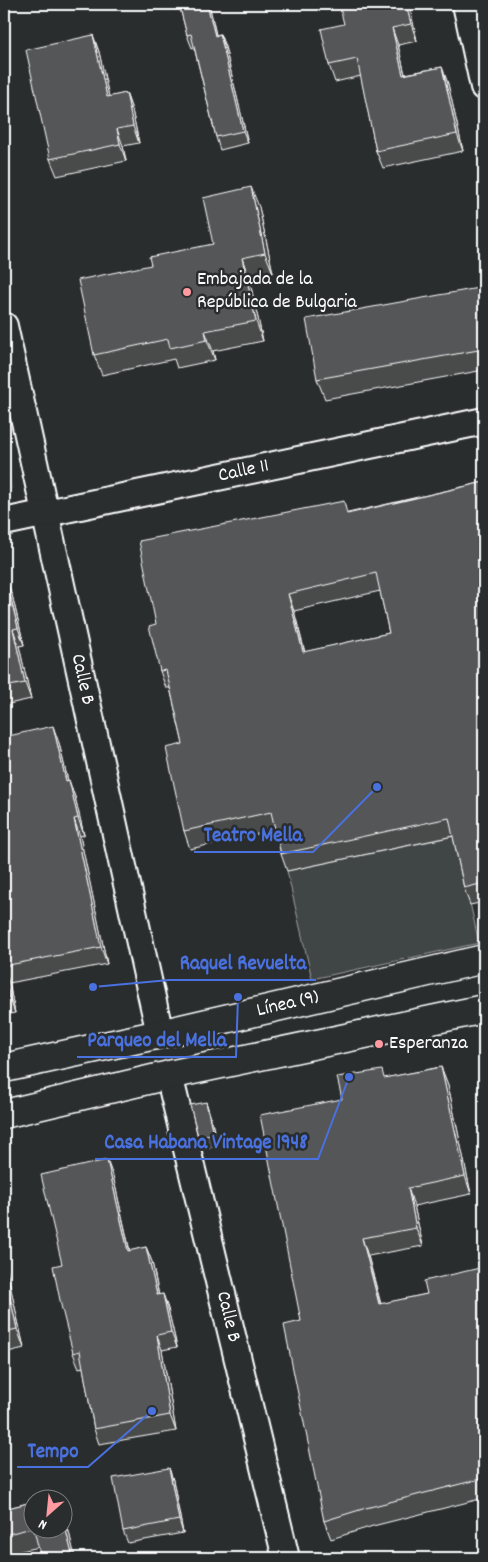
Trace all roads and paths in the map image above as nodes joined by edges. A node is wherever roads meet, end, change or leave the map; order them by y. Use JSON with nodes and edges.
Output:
{"nodes":[{"id":1,"x":466,"y":4,"type":"edge"},
{"id":2,"x":484,"y":87,"type":"edge"},
{"id":3,"x":4,"y":326,"type":"edge"},
{"id":4,"x":484,"y":421,"type":"edge"},
{"id":5,"x":45,"y":514,"type":"junction"},
{"id":6,"x":4,"y":522,"type":"edge"},
{"id":7,"x":484,"y":959,"type":"edge"},
{"id":8,"x":484,"y":1010,"type":"edge"},
{"id":9,"x":160,"y":1034,"type":"junction"},
{"id":10,"x":4,"y":1068,"type":"edge"},
{"id":11,"x":169,"y":1075,"type":"junction"},
{"id":12,"x":4,"y":1114,"type":"edge"},
{"id":13,"x":286,"y":1558,"type":"edge"}],
"edges":[{"from":1,"to":2,"type":"street"},
{"from":3,"to":5,"type":"street","name":"Calle B"},
{"from":4,"to":5,"type":"street","name":"Calle 11"},
{"from":5,"to":6,"type":"street","name":"Calle 11"},
{"from":5,"to":9,"type":"street","name":"Calle B"},
{"from":7,"to":9,"type":"main road","name":"Línea (9)"},
{"from":8,"to":11,"type":"main road"},
{"from":9,"to":10,"type":"main road","name":"Línea (9)"},
{"from":11,"to":12,"type":"main road"},
{"from":11,"to":13,"type":"street","name":"Calle B"}]}
